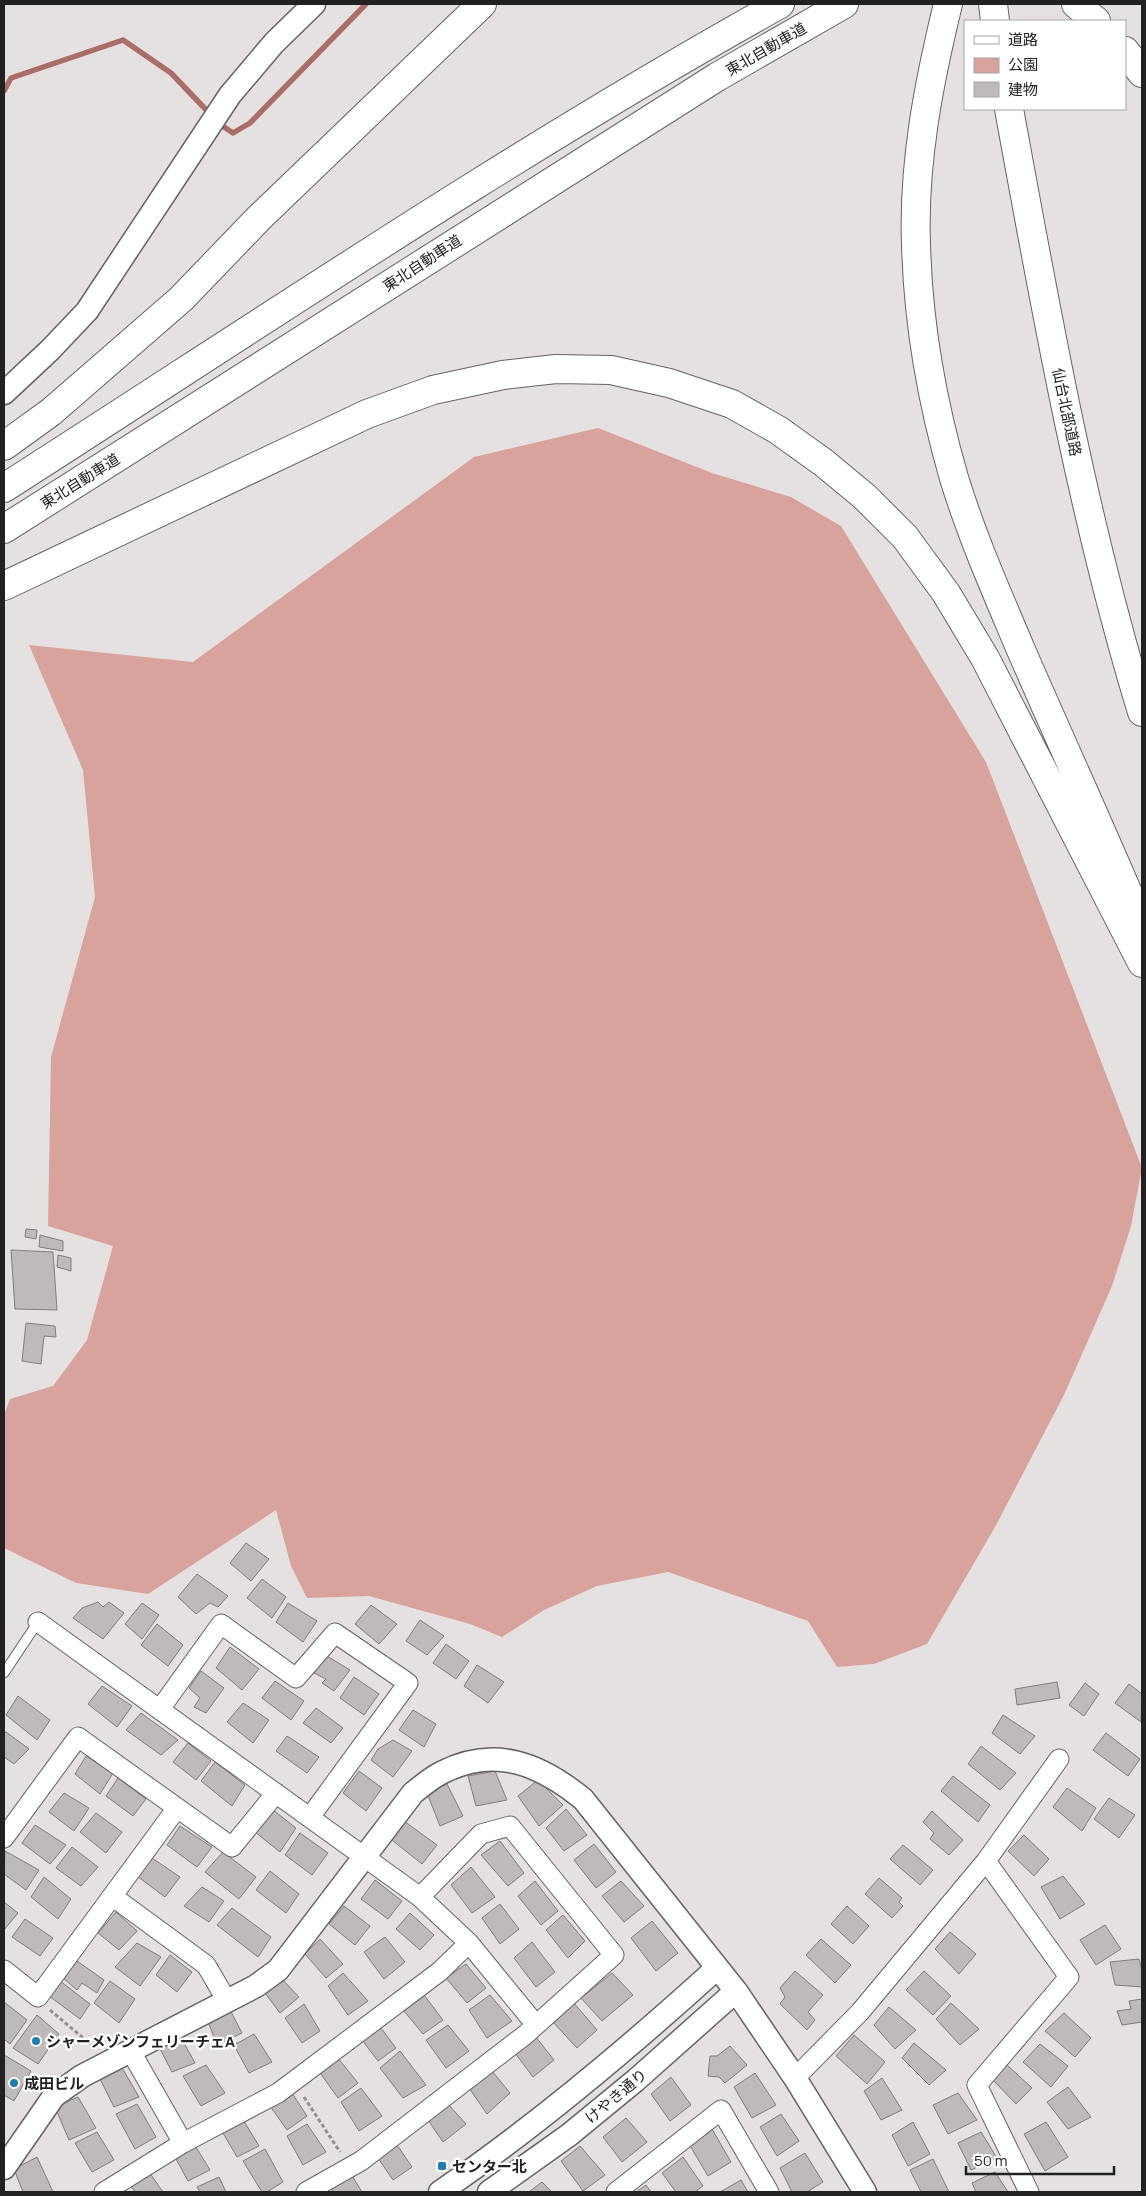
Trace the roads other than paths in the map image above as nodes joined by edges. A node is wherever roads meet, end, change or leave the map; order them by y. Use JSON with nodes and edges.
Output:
{"nodes":[{"id":1,"x":314,"y":4,"type":"edge"},
{"id":2,"x":482,"y":4,"type":"edge"},
{"id":3,"x":780,"y":4,"type":"edge"},
{"id":4,"x":844,"y":4,"type":"edge"},
{"id":5,"x":948,"y":4,"type":"edge"},
{"id":6,"x":993,"y":4,"type":"edge"},
{"id":7,"x":1076,"y":4,"type":"edge"},
{"id":8,"x":995,"y":20,"type":"edge"},
{"id":9,"x":1095,"y":20,"type":"edge"},
{"id":10,"x":1126,"y":52,"type":"edge"},
{"id":11,"x":1142,"y":73,"type":"edge"},
{"id":12,"x":1009,"y":110,"type":"edge"},
{"id":13,"x":4,"y":393,"type":"edge"},
{"id":14,"x":4,"y":446,"type":"edge"},
{"id":15,"x":4,"y":488,"type":"edge"},
{"id":16,"x":4,"y":529,"type":"edge"},
{"id":17,"x":4,"y":586,"type":"edge"},
{"id":18,"x":1142,"y":712,"type":"edge"},
{"id":19,"x":1142,"y":926,"type":"edge"},
{"id":20,"x":1142,"y":963,"type":"edge"},
{"id":21,"x":38,"y":1622,"type":"joint"},
{"id":22,"x":4,"y":1673,"type":"edge"},
{"id":23,"x":160,"y":1710,"type":"junction"},
{"id":24,"x":1059,"y":1759,"type":"dead end"},
{"id":25,"x":276,"y":1793,"type":"junction"},
{"id":26,"x":177,"y":1808,"type":"junction"},
{"id":27,"x":310,"y":1817,"type":"junction"},
{"id":28,"x":4,"y":1838,"type":"edge"},
{"id":29,"x":365,"y":1857,"type":"junction"},
{"id":30,"x":986,"y":1862,"type":"junction"},
{"id":31,"x":112,"y":1896,"type":"junction"},
{"id":32,"x":420,"y":1897,"type":"junction"},
{"id":33,"x":469,"y":1943,"type":"junction"},
{"id":34,"x":717,"y":1968,"type":"junction"},
{"id":35,"x":4,"y":1970,"type":"edge"},
{"id":36,"x":736,"y":1990,"type":"junction"},
{"id":37,"x":226,"y":2001,"type":"junction"},
{"id":38,"x":536,"y":2025,"type":"junction"},
{"id":39,"x":130,"y":2050,"type":"junction"},
{"id":40,"x":795,"y":2078,"type":"junction"},
{"id":41,"x":183,"y":2143,"type":"junction"},
{"id":42,"x":4,"y":2168,"type":"edge"},
{"id":43,"x":858,"y":2190,"type":"edge"},
{"id":44,"x":104,"y":2192,"type":"edge"},
{"id":45,"x":306,"y":2192,"type":"edge"},
{"id":46,"x":440,"y":2192,"type":"edge"},
{"id":47,"x":489,"y":2192,"type":"edge"},
{"id":48,"x":616,"y":2192,"type":"edge"},
{"id":49,"x":769,"y":2192,"type":"edge"},
{"id":50,"x":1030,"y":2192,"type":"edge"}],
"edges":[{"from":1,"to":13,"type":"street"},
{"from":2,"to":14,"type":"highway"},
{"from":3,"to":15,"type":"highway"},
{"from":4,"to":16,"type":"highway","name":"東北自動車道"},
{"from":5,"to":19,"type":"highway"},
{"from":6,"to":8,"type":"highway"},
{"from":7,"to":9,"type":"highway"},
{"from":10,"to":11,"type":"highway"},
{"from":12,"to":18,"type":"highway","name":"仙台北部道路"},
{"from":17,"to":20,"type":"highway"},
{"from":21,"to":22,"type":"lane"},
{"from":21,"to":23,"type":"street"},
{"from":23,"to":25,"type":"street"},
{"from":23,"to":27,"type":"street"},
{"from":24,"to":30,"type":"street"},
{"from":25,"to":26,"type":"street"},
{"from":25,"to":27,"type":"street"},
{"from":26,"to":28,"type":"street"},
{"from":26,"to":31,"type":"street"},
{"from":27,"to":29,"type":"street"},
{"from":29,"to":32,"type":"street"},
{"from":29,"to":34,"type":"street"},
{"from":29,"to":37,"type":"street"},
{"from":30,"to":40,"type":"street"},
{"from":30,"to":50,"type":"street"},
{"from":31,"to":35,"type":"street"},
{"from":31,"to":37,"type":"street"},
{"from":32,"to":33,"type":"street"},
{"from":32,"to":38,"type":"street"},
{"from":33,"to":38,"type":"street"},
{"from":33,"to":41,"type":"street"},
{"from":34,"to":36,"type":"street"},
{"from":34,"to":46,"type":"street"},
{"from":36,"to":40,"type":"street"},
{"from":36,"to":47,"type":"street","name":"けやき通り"},
{"from":37,"to":39,"type":"street"},
{"from":38,"to":45,"type":"street"},
{"from":39,"to":41,"type":"street"},
{"from":39,"to":42,"type":"street"},
{"from":40,"to":43,"type":"street"},
{"from":41,"to":44,"type":"street"},
{"from":48,"to":49,"type":"street"}]}
